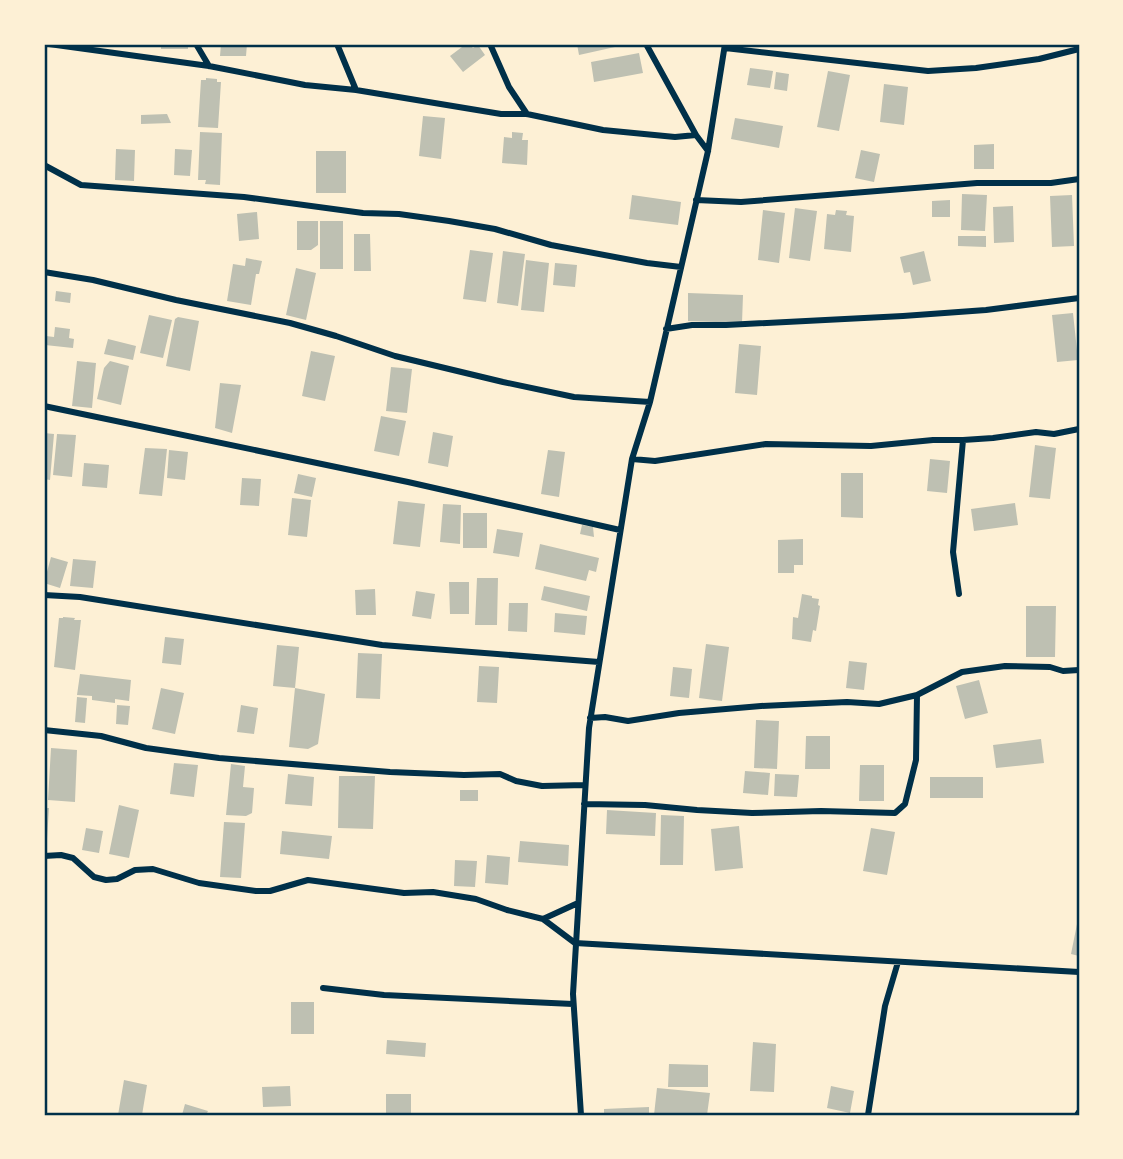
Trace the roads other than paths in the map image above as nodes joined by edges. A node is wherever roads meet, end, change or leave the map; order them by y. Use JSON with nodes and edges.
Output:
{"nodes":[{"id":1,"x":49,"y":44,"type":"edge"},
{"id":2,"x":196,"y":44,"type":"edge"},
{"id":3,"x":337,"y":44,"type":"edge"},
{"id":4,"x":490,"y":44,"type":"edge"},
{"id":5,"x":646,"y":44,"type":"edge"},
{"id":6,"x":725,"y":46,"type":"edge"},
{"id":7,"x":1079,"y":49,"type":"edge"},
{"id":8,"x":209,"y":66,"type":"junction"},
{"id":9,"x":356,"y":90,"type":"junction"},
{"id":10,"x":527,"y":114,"type":"junction"},
{"id":11,"x":696,"y":135,"type":"junction"},
{"id":12,"x":708,"y":151,"type":"junction"},
{"id":13,"x":44,"y":165,"type":"edge"},
{"id":14,"x":1079,"y":179,"type":"edge"},
{"id":15,"x":696,"y":201,"type":"junction"},
{"id":16,"x":681,"y":267,"type":"junction"},
{"id":17,"x":44,"y":272,"type":"edge"},
{"id":18,"x":1079,"y":298,"type":"edge"},
{"id":19,"x":666,"y":329,"type":"junction"},
{"id":20,"x":650,"y":402,"type":"junction"},
{"id":21,"x":44,"y":405,"type":"edge"},
{"id":22,"x":1079,"y":429,"type":"edge"},
{"id":23,"x":963,"y":440,"type":"junction"},
{"id":24,"x":632,"y":460,"type":"junction"},
{"id":25,"x":620,"y":530,"type":"junction"},
{"id":26,"x":959,"y":594,"type":"dead end"},
{"id":27,"x":44,"y":595,"type":"edge"},
{"id":28,"x":599,"y":662,"type":"junction"},
{"id":29,"x":1079,"y":670,"type":"edge"},
{"id":30,"x":917,"y":695,"type":"junction"},
{"id":31,"x":590,"y":718,"type":"junction"},
{"id":32,"x":44,"y":730,"type":"edge"},
{"id":33,"x":585,"y":785,"type":"junction"},
{"id":34,"x":584,"y":803,"type":"junction"},
{"id":35,"x":44,"y":856,"type":"edge"},
{"id":36,"x":578,"y":903,"type":"junction"},
{"id":37,"x":543,"y":919,"type":"junction"},
{"id":38,"x":575,"y":943,"type":"junction"},
{"id":39,"x":898,"y":962,"type":"junction"},
{"id":40,"x":1079,"y":972,"type":"edge"},
{"id":41,"x":323,"y":988,"type":"dead end"},
{"id":42,"x":573,"y":1004,"type":"junction"},
{"id":43,"x":581,"y":1115,"type":"edge"},
{"id":44,"x":868,"y":1115,"type":"edge"}],
"edges":[{"from":1,"to":8,"type":"street"},
{"from":2,"to":8,"type":"street"},
{"from":3,"to":9,"type":"street"},
{"from":4,"to":10,"type":"street"},
{"from":5,"to":11,"type":"street"},
{"from":6,"to":7,"type":"street"},
{"from":6,"to":12,"type":"street"},
{"from":8,"to":9,"type":"street"},
{"from":9,"to":10,"type":"street"},
{"from":10,"to":11,"type":"street"},
{"from":11,"to":12,"type":"street"},
{"from":12,"to":15,"type":"street"},
{"from":13,"to":16,"type":"street"},
{"from":14,"to":15,"type":"street"},
{"from":15,"to":16,"type":"street"},
{"from":16,"to":19,"type":"street"},
{"from":17,"to":20,"type":"street"},
{"from":18,"to":19,"type":"street"},
{"from":19,"to":20,"type":"street"},
{"from":20,"to":24,"type":"street"},
{"from":21,"to":25,"type":"street"},
{"from":22,"to":23,"type":"street"},
{"from":23,"to":24,"type":"street"},
{"from":23,"to":26,"type":"street"},
{"from":24,"to":25,"type":"street"},
{"from":25,"to":28,"type":"street"},
{"from":27,"to":28,"type":"street"},
{"from":28,"to":31,"type":"street"},
{"from":29,"to":30,"type":"street"},
{"from":30,"to":31,"type":"street"},
{"from":30,"to":34,"type":"street"},
{"from":31,"to":33,"type":"street"},
{"from":32,"to":33,"type":"street"},
{"from":33,"to":34,"type":"street"},
{"from":34,"to":36,"type":"street"},
{"from":35,"to":37,"type":"street"},
{"from":36,"to":37,"type":"street"},
{"from":36,"to":38,"type":"street"},
{"from":37,"to":38,"type":"street"},
{"from":38,"to":39,"type":"street"},
{"from":38,"to":42,"type":"street"},
{"from":39,"to":40,"type":"street"},
{"from":39,"to":44,"type":"street"},
{"from":41,"to":42,"type":"street"},
{"from":42,"to":43,"type":"street"}]}
